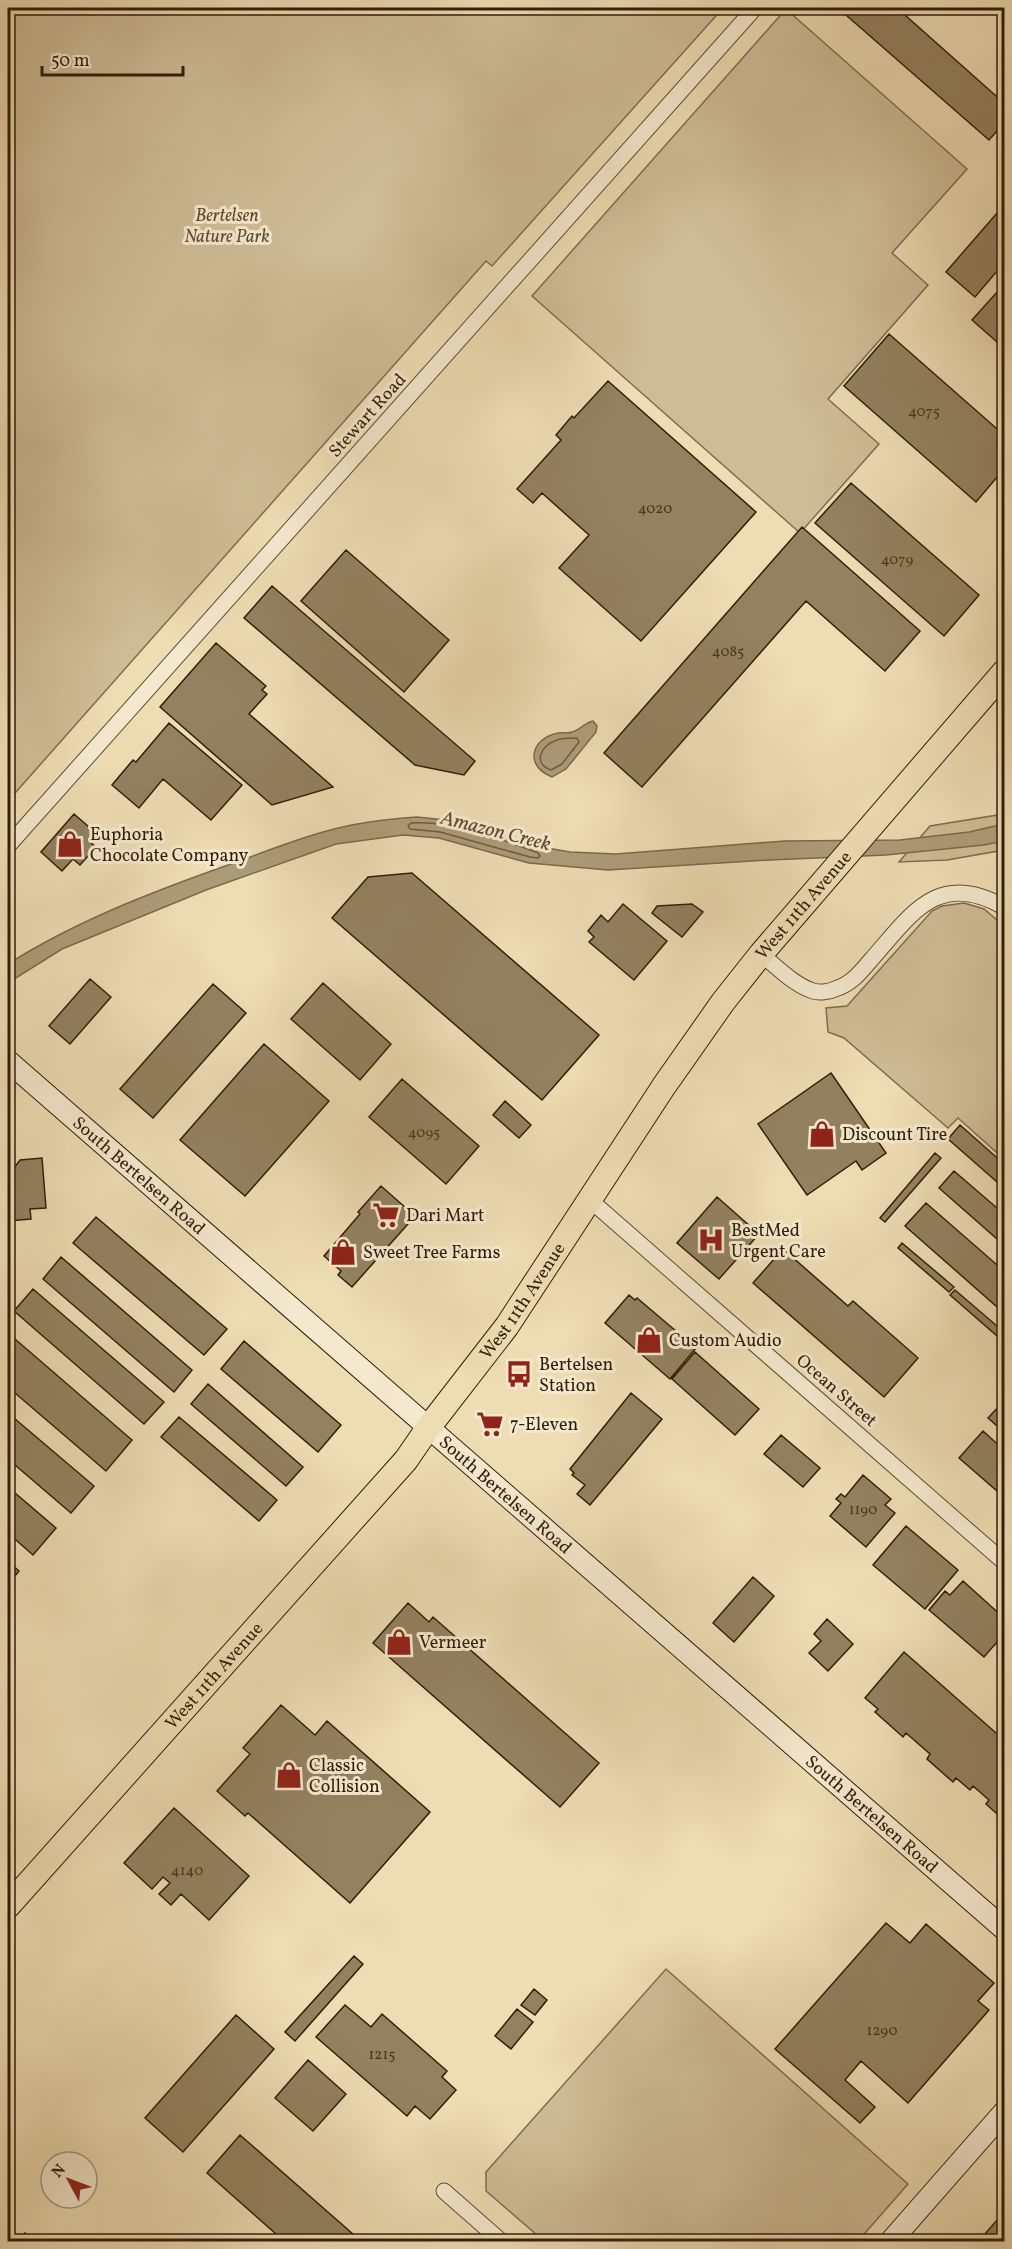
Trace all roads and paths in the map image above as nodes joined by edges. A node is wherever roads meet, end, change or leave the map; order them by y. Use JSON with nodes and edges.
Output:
{"nodes":[{"id":1,"x":755,"y":8,"type":"edge"},
{"id":2,"x":1005,"y":672,"type":"edge"},
{"id":3,"x":8,"y":846,"type":"edge"},
{"id":4,"x":1005,"y":907,"type":"edge"},
{"id":5,"x":761,"y":954,"type":"junction"},
{"id":6,"x":8,"y":1061,"type":"edge"},
{"id":7,"x":590,"y":1200,"type":"junction"},
{"id":8,"x":428,"y":1428,"type":"junction"},
{"id":9,"x":1005,"y":1562,"type":"edge"},
{"id":10,"x":8,"y":1906,"type":"edge"},
{"id":11,"x":1005,"y":1929,"type":"edge"},
{"id":12,"x":1005,"y":2112,"type":"edge"},
{"id":13,"x":444,"y":2191,"type":"dead end"},
{"id":14,"x":502,"y":2241,"type":"edge"},
{"id":15,"x":890,"y":2241,"type":"edge"}],
"edges":[{"from":1,"to":3,"type":"street","name":"Stewart Road"},
{"from":2,"to":5,"type":"main road","name":"West 11th Avenue"},
{"from":4,"to":5,"type":"street"},
{"from":5,"to":7,"type":"main road","name":"West 11th Avenue"},
{"from":6,"to":8,"type":"main road","name":"South Bertelsen Road"},
{"from":7,"to":8,"type":"main road","name":"West 11th Avenue"},
{"from":7,"to":9,"type":"street","name":"Ocean Street"},
{"from":8,"to":10,"type":"main road","name":"West 11th Avenue"},
{"from":8,"to":11,"type":"main road","name":"South Bertelsen Road"},
{"from":12,"to":15,"type":"main road"},
{"from":13,"to":14,"type":"street"}]}
